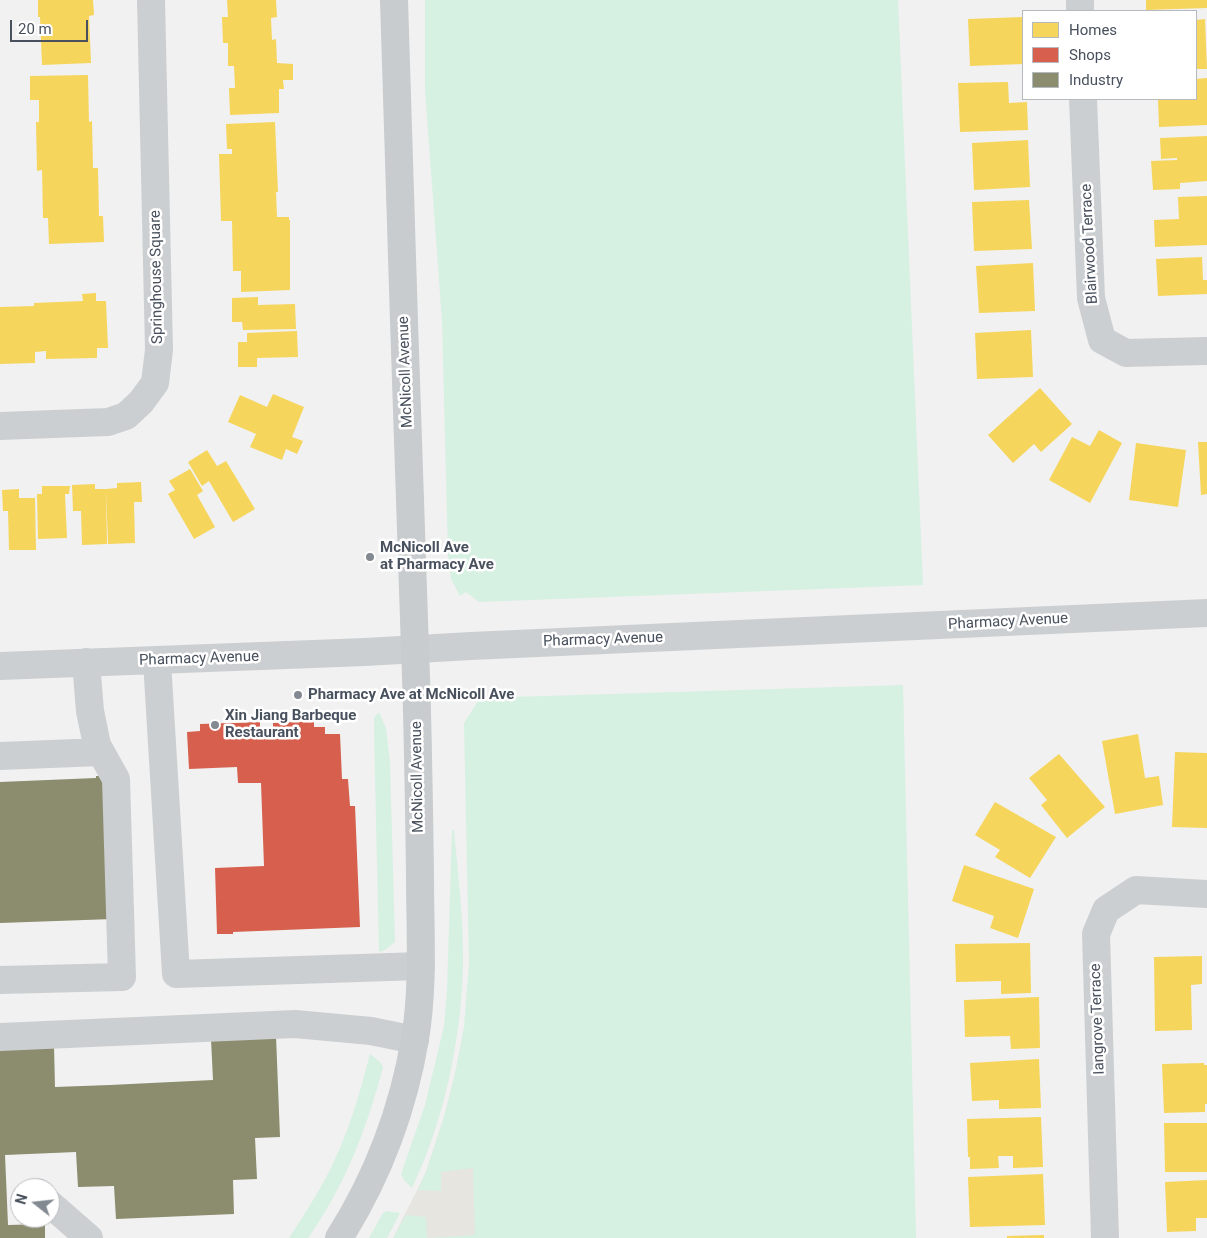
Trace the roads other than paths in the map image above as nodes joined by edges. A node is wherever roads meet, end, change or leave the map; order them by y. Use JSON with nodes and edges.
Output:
{"nodes":[{"id":1,"x":151,"y":0,"type":"edge"},
{"id":2,"x":394,"y":0,"type":"edge"},
{"id":3,"x":1083,"y":100,"type":"edge"},
{"id":4,"x":1207,"y":351,"type":"edge"},
{"id":5,"x":0,"y":426,"type":"edge"},
{"id":6,"x":1207,"y":613,"type":"edge"},
{"id":7,"x":415,"y":650,"type":"junction"},
{"id":8,"x":157,"y":661,"type":"junction"},
{"id":9,"x":86,"y":662,"type":"junction"},
{"id":10,"x":0,"y":666,"type":"edge"},
{"id":11,"x":101,"y":752,"type":"junction"},
{"id":12,"x":0,"y":756,"type":"edge"},
{"id":13,"x":1207,"y":894,"type":"edge"},
{"id":14,"x":421,"y":966,"type":"junction"},
{"id":15,"x":0,"y":980,"type":"edge"},
{"id":16,"x":0,"y":1037,"type":"edge"},
{"id":17,"x":415,"y":1040,"type":"junction"},
{"id":18,"x":60,"y":1213,"type":"edge"},
{"id":19,"x":89,"y":1238,"type":"edge"},
{"id":20,"x":339,"y":1238,"type":"edge"},
{"id":21,"x":1105,"y":1238,"type":"edge"}],
"edges":[{"from":1,"to":5,"type":"street","name":"Springhouse Square"},
{"from":2,"to":7,"type":"main road","name":"McNicoll Avenue"},
{"from":3,"to":4,"type":"street","name":"Blairwood Terrace"},
{"from":6,"to":7,"type":"street","name":"Pharmacy Avenue"},
{"from":7,"to":8,"type":"street","name":"Pharmacy Avenue"},
{"from":7,"to":14,"type":"main road","name":"McNicoll Avenue"},
{"from":8,"to":9,"type":"street","name":"Pharmacy Avenue"},
{"from":8,"to":14,"type":"street"},
{"from":9,"to":10,"type":"street","name":"Pharmacy Avenue"},
{"from":9,"to":11,"type":"street"},
{"from":11,"to":12,"type":"street"},
{"from":11,"to":15,"type":"street"},
{"from":13,"to":21,"type":"street","name":"Iangrove Terrace"},
{"from":14,"to":17,"type":"main road","name":"McNicoll Avenue"},
{"from":16,"to":17,"type":"street"},
{"from":17,"to":20,"type":"main road","name":"McNicoll Avenue"},
{"from":18,"to":19,"type":"street"}]}
